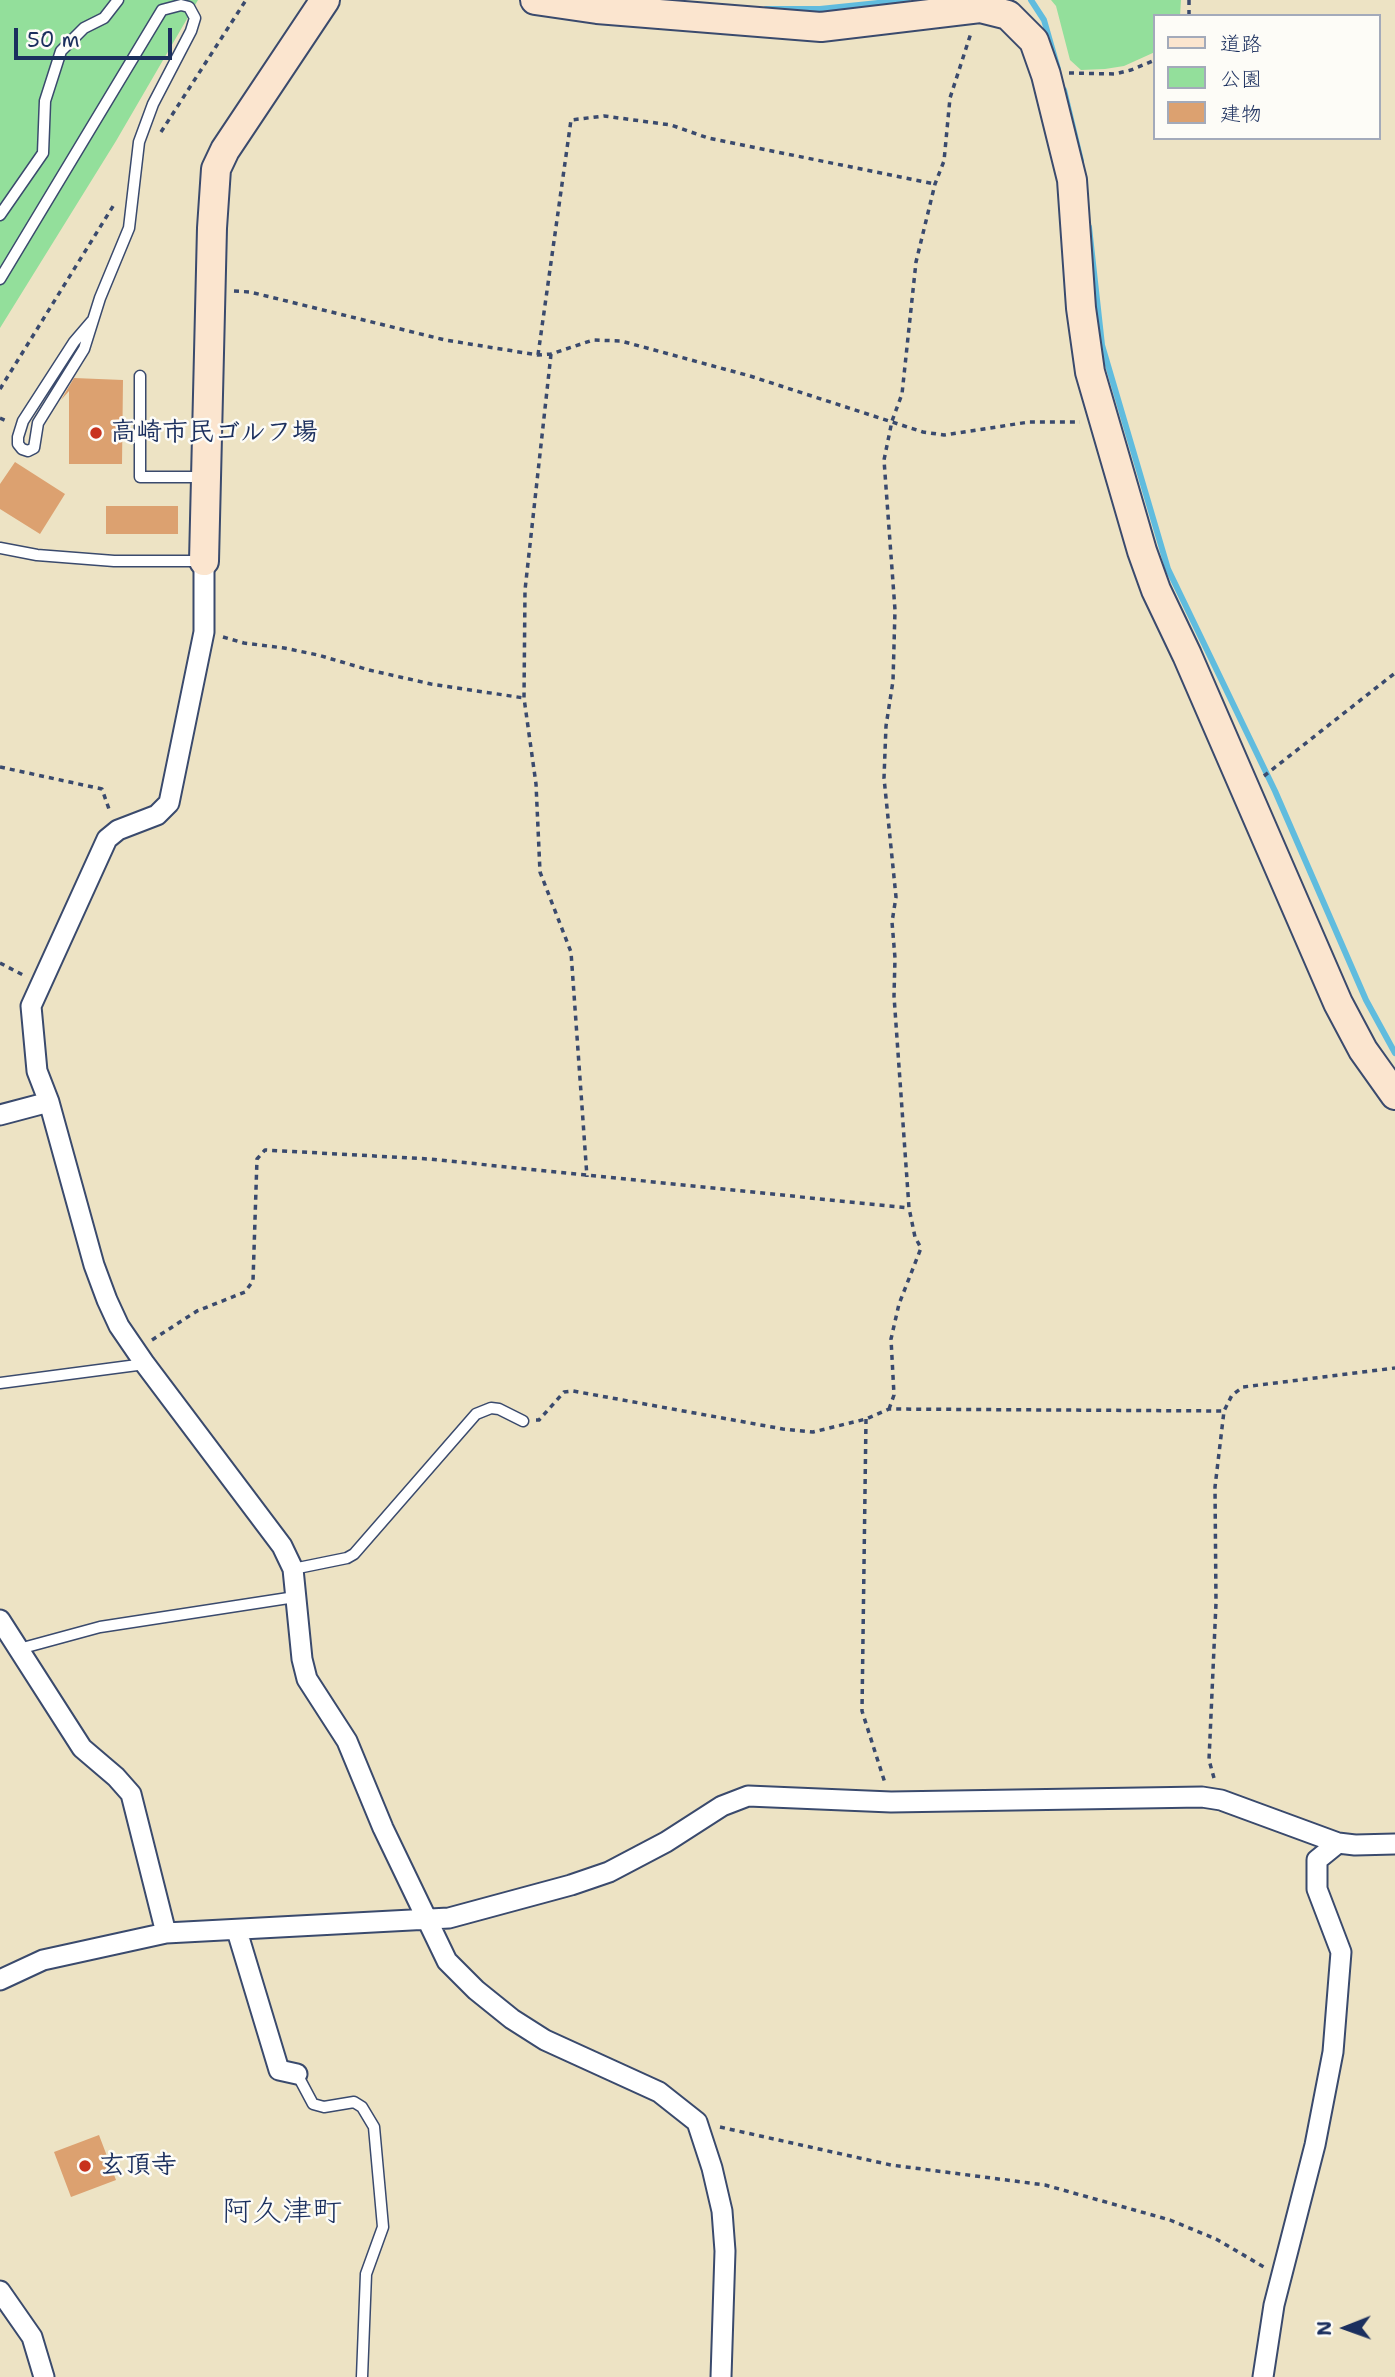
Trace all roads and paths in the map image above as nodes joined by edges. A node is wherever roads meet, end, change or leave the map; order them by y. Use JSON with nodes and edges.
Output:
{"nodes":[{"id":1,"x":118,"y":0,"type":"edge"},
{"id":2,"x":325,"y":0,"type":"edge"},
{"id":3,"x":535,"y":0,"type":"edge"},
{"id":4,"x":980,"y":8,"type":"junction"},
{"id":5,"x":1154,"y":60,"type":"edge"},
{"id":6,"x":1046,"y":75,"type":"junction"},
{"id":7,"x":935,"y":184,"type":"junction"},
{"id":8,"x":0,"y":215,"type":"edge"},
{"id":9,"x":0,"y":279,"type":"edge"},
{"id":10,"x":211,"y":290,"type":"junction"},
{"id":11,"x":92,"y":321,"type":"junction"},
{"id":12,"x":551,"y":354,"type":"junction"},
{"id":13,"x":538,"y":355,"type":"junction"},
{"id":14,"x":139,"y":376,"type":"dead end"},
{"id":15,"x":892,"y":421,"type":"junction"},
{"id":16,"x":1104,"y":423,"type":"junction"},
{"id":17,"x":206,"y":477,"type":"junction"},
{"id":18,"x":0,"y":548,"type":"edge"},
{"id":19,"x":204,"y":561,"type":"junction"},
{"id":20,"x":204,"y":632,"type":"junction"},
{"id":21,"x":1395,"y":673,"type":"edge"},
{"id":22,"x":524,"y":698,"type":"junction"},
{"id":23,"x":0,"y":767,"type":"edge"},
{"id":24,"x":1246,"y":790,"type":"junction"},
{"id":25,"x":118,"y":830,"type":"junction"},
{"id":26,"x":0,"y":963,"type":"edge"},
{"id":27,"x":41,"y":985,"type":"junction"},
{"id":28,"x":1395,"y":1095,"type":"edge"},
{"id":29,"x":49,"y":1102,"type":"junction"},
{"id":30,"x":0,"y":1115,"type":"edge"},
{"id":31,"x":587,"y":1177,"type":"junction"},
{"id":32,"x":909,"y":1208,"type":"junction"},
{"id":33,"x":140,"y":1357,"type":"junction"},
{"id":34,"x":1395,"y":1368,"type":"edge"},
{"id":35,"x":0,"y":1383,"type":"edge"},
{"id":36,"x":889,"y":1409,"type":"junction"},
{"id":37,"x":1224,"y":1411,"type":"junction"},
{"id":38,"x":866,"y":1419,"type":"junction"},
{"id":39,"x":523,"y":1421,"type":"joint"},
{"id":40,"x":293,"y":1569,"type":"junction"},
{"id":41,"x":295,"y":1597,"type":"junction"},
{"id":42,"x":0,"y":1620,"type":"edge"},
{"id":43,"x":18,"y":1650,"type":"junction"},
{"id":44,"x":1221,"y":1800,"type":"junction"},
{"id":45,"x":891,"y":1802,"type":"junction"},
{"id":46,"x":1338,"y":1843,"type":"junction"},
{"id":47,"x":1395,"y":1844,"type":"edge"},
{"id":48,"x":427,"y":1920,"type":"junction"},
{"id":49,"x":237,"y":1931,"type":"junction"},
{"id":50,"x":166,"y":1933,"type":"junction"},
{"id":51,"x":0,"y":1980,"type":"edge"},
{"id":52,"x":297,"y":2074,"type":"joint"},
{"id":53,"x":697,"y":2122,"type":"junction"},
{"id":54,"x":1281,"y":2277,"type":"junction"},
{"id":55,"x":0,"y":2291,"type":"edge"},
{"id":56,"x":44,"y":2377,"type":"edge"},
{"id":57,"x":362,"y":2377,"type":"edge"},
{"id":58,"x":721,"y":2377,"type":"edge"},
{"id":59,"x":1263,"y":2377,"type":"edge"}],
"edges":[{"from":1,"to":8,"type":"lane"},
{"from":2,"to":10,"type":"street"},
{"from":3,"to":4,"type":"street"},
{"from":4,"to":6,"type":"street"},
{"from":4,"to":7,"type":"path"},
{"from":5,"to":6,"type":"path"},
{"from":6,"to":16,"type":"street"},
{"from":7,"to":13,"type":"path"},
{"from":7,"to":15,"type":"path"},
{"from":9,"to":11,"type":"lane"},
{"from":10,"to":13,"type":"path"},
{"from":10,"to":17,"type":"street"},
{"from":11,"to":11,"type":"lane"},
{"from":12,"to":13,"type":"path"},
{"from":12,"to":15,"type":"path"},
{"from":12,"to":22,"type":"path"},
{"from":14,"to":17,"type":"lane"},
{"from":15,"to":16,"type":"path"},
{"from":15,"to":32,"type":"path"},
{"from":16,"to":24,"type":"street"},
{"from":17,"to":19,"type":"street"},
{"from":18,"to":19,"type":"lane"},
{"from":19,"to":20,"type":"street"},
{"from":20,"to":22,"type":"path"},
{"from":20,"to":25,"type":"street"},
{"from":21,"to":24,"type":"path"},
{"from":22,"to":31,"type":"path"},
{"from":23,"to":25,"type":"path"},
{"from":24,"to":28,"type":"street"},
{"from":25,"to":27,"type":"street"},
{"from":26,"to":27,"type":"path"},
{"from":27,"to":29,"type":"street"},
{"from":29,"to":30,"type":"street"},
{"from":29,"to":33,"type":"street"},
{"from":31,"to":32,"type":"path"},
{"from":31,"to":33,"type":"path"},
{"from":32,"to":36,"type":"path"},
{"from":33,"to":35,"type":"lane"},
{"from":33,"to":40,"type":"street"},
{"from":34,"to":37,"type":"path"},
{"from":36,"to":37,"type":"path"},
{"from":36,"to":38,"type":"path"},
{"from":37,"to":44,"type":"path"},
{"from":38,"to":39,"type":"path"},
{"from":38,"to":45,"type":"path"},
{"from":39,"to":40,"type":"lane"},
{"from":40,"to":41,"type":"street"},
{"from":41,"to":43,"type":"lane"},
{"from":41,"to":48,"type":"street"},
{"from":42,"to":43,"type":"street"},
{"from":43,"to":50,"type":"street"},
{"from":44,"to":45,"type":"street"},
{"from":44,"to":46,"type":"street"},
{"from":45,"to":48,"type":"street"},
{"from":46,"to":47,"type":"street"},
{"from":46,"to":54,"type":"street"},
{"from":48,"to":49,"type":"street"},
{"from":48,"to":53,"type":"street"},
{"from":49,"to":50,"type":"street"},
{"from":49,"to":52,"type":"street"},
{"from":50,"to":51,"type":"street"},
{"from":52,"to":57,"type":"lane"},
{"from":53,"to":54,"type":"path"},
{"from":53,"to":58,"type":"street"},
{"from":54,"to":59,"type":"street"},
{"from":55,"to":56,"type":"street"}]}
